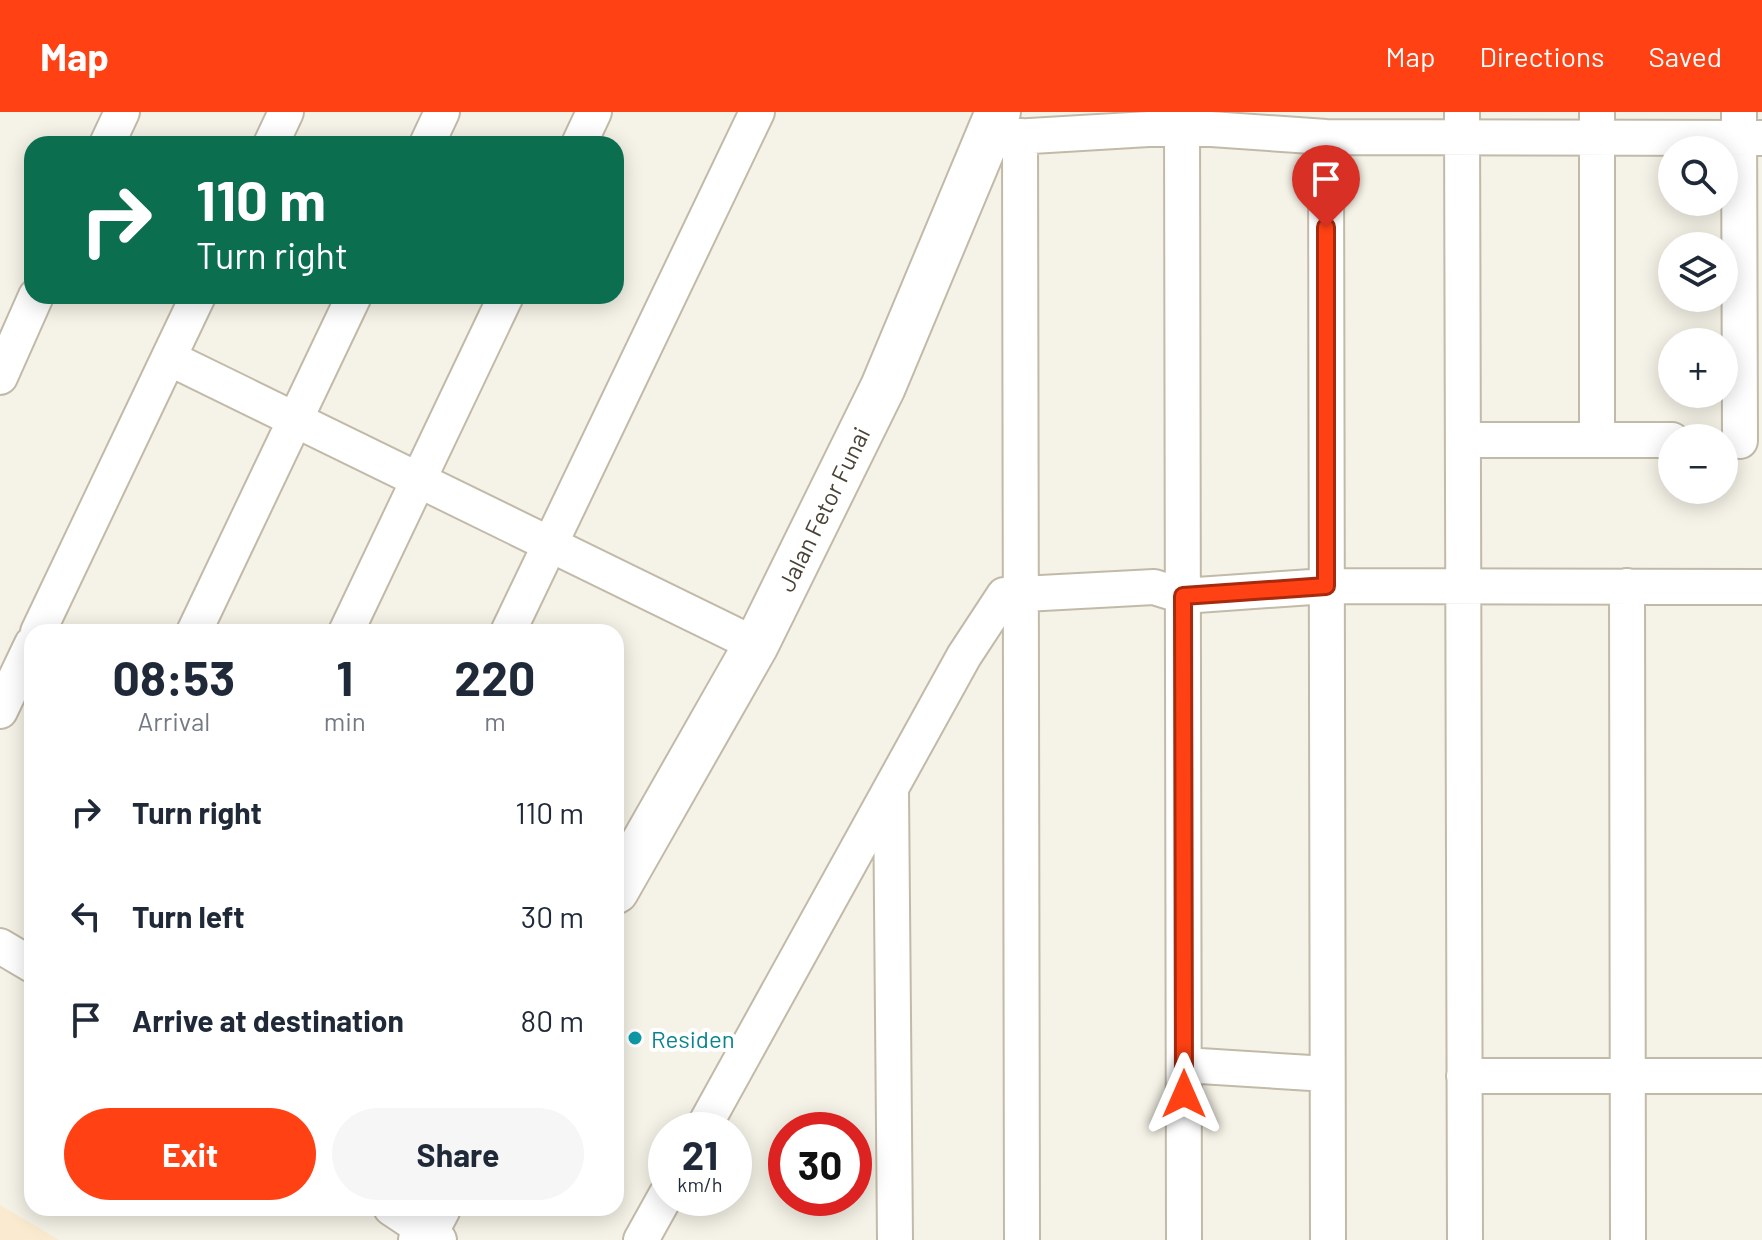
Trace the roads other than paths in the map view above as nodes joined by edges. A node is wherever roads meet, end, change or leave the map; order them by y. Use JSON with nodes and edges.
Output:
{"nodes":[{"id":1,"x":122,"y":112,"type":"edge"},
{"id":2,"x":286,"y":112,"type":"edge"},
{"id":3,"x":442,"y":112,"type":"edge"},
{"id":4,"x":594,"y":112,"type":"edge"},
{"id":5,"x":754,"y":113,"type":"edge"},
{"id":6,"x":1182,"y":120,"type":"edge"},
{"id":7,"x":1462,"y":125,"type":"edge"},
{"id":8,"x":1597,"y":125,"type":"edge"},
{"id":9,"x":1001,"y":129,"type":"edge"},
{"id":10,"x":1747,"y":130,"type":"edge"},
{"id":11,"x":111,"y":136,"type":"edge"},
{"id":12,"x":275,"y":136,"type":"edge"},
{"id":13,"x":431,"y":136,"type":"edge"},
{"id":14,"x":583,"y":136,"type":"edge"},
{"id":15,"x":1326,"y":137,"type":"junction"},
{"id":16,"x":32,"y":304,"type":"edge"},
{"id":17,"x":194,"y":304,"type":"edge"},
{"id":18,"x":350,"y":304,"type":"edge"},
{"id":19,"x":502,"y":304,"type":"edge"},
{"id":20,"x":169,"y":358,"type":"junction"},
{"id":21,"x":3,"y":361,"type":"edge"},
{"id":22,"x":295,"y":420,"type":"junction"},
{"id":23,"x":1463,"y":440,"type":"junction"},
{"id":24,"x":1597,"y":440,"type":"junction"},
{"id":25,"x":1658,"y":440,"type":"edge"},
{"id":26,"x":1742,"y":441,"type":"edge"},
{"id":27,"x":418,"y":480,"type":"junction"},
{"id":28,"x":550,"y":544,"type":"junction"},
{"id":29,"x":1326,"y":586,"type":"junction"},
{"id":30,"x":1463,"y":586,"type":"junction"},
{"id":31,"x":1627,"y":586,"type":"junction"},
{"id":32,"x":1762,"y":587,"type":"edge"},
{"id":33,"x":1020,"y":594,"type":"junction"},
{"id":34,"x":1183,"y":596,"type":"junction"},
{"id":35,"x":42,"y":624,"type":"edge"},
{"id":36,"x":198,"y":624,"type":"edge"},
{"id":37,"x":350,"y":624,"type":"edge"},
{"id":38,"x":512,"y":624,"type":"edge"},
{"id":39,"x":756,"y":645,"type":"junction"},
{"id":40,"x":24,"y":661,"type":"edge"},
{"id":41,"x":0,"y":711,"type":"edge"},
{"id":42,"x":891,"y":791,"type":"junction"},
{"id":43,"x":624,"y":877,"type":"edge"},
{"id":44,"x":0,"y":946,"type":"edge"},
{"id":45,"x":24,"y":960,"type":"edge"},
{"id":46,"x":1184,"y":1065,"type":"junction"},
{"id":47,"x":1327,"y":1074,"type":"junction"},
{"id":48,"x":1464,"y":1076,"type":"junction"},
{"id":49,"x":1627,"y":1076,"type":"junction"},
{"id":50,"x":1762,"y":1076,"type":"edge"},
{"id":51,"x":712,"y":1112,"type":"edge"},
{"id":52,"x":654,"y":1216,"type":"edge"},
{"id":53,"x":641,"y":1240,"type":"edge"},
{"id":54,"x":895,"y":1240,"type":"edge"},
{"id":55,"x":1022,"y":1240,"type":"edge"},
{"id":56,"x":1184,"y":1240,"type":"edge"},
{"id":57,"x":1328,"y":1240,"type":"edge"},
{"id":58,"x":1465,"y":1240,"type":"edge"},
{"id":59,"x":1628,"y":1240,"type":"edge"}],
"edges":[{"from":1,"to":11,"type":"street"},
{"from":2,"to":12,"type":"street"},
{"from":3,"to":13,"type":"street"},
{"from":4,"to":14,"type":"street"},
{"from":5,"to":28,"type":"street"},
{"from":6,"to":9,"type":"street"},
{"from":6,"to":15,"type":"street"},
{"from":6,"to":34,"type":"street"},
{"from":7,"to":8,"type":"street"},
{"from":7,"to":15,"type":"street"},
{"from":7,"to":23,"type":"street"},
{"from":8,"to":10,"type":"street"},
{"from":8,"to":24,"type":"street"},
{"from":9,"to":33,"type":"street"},
{"from":9,"to":39,"type":"street","name":"Jalan Fetor Funai"},
{"from":10,"to":26,"type":"street"},
{"from":15,"to":29,"type":"street"},
{"from":16,"to":21,"type":"street"},
{"from":17,"to":20,"type":"street"},
{"from":18,"to":22,"type":"street"},
{"from":19,"to":27,"type":"street"},
{"from":20,"to":22,"type":"street"},
{"from":20,"to":35,"type":"street"},
{"from":22,"to":27,"type":"street"},
{"from":22,"to":36,"type":"street"},
{"from":23,"to":24,"type":"street"},
{"from":23,"to":30,"type":"street"},
{"from":24,"to":25,"type":"street"},
{"from":27,"to":28,"type":"street"},
{"from":27,"to":37,"type":"street"},
{"from":28,"to":38,"type":"street"},
{"from":28,"to":39,"type":"street"},
{"from":29,"to":30,"type":"street"},
{"from":29,"to":34,"type":"street"},
{"from":29,"to":47,"type":"street"},
{"from":30,"to":31,"type":"street"},
{"from":30,"to":48,"type":"street"},
{"from":31,"to":32,"type":"street"},
{"from":31,"to":49,"type":"street"},
{"from":33,"to":34,"type":"street"},
{"from":33,"to":42,"type":"street"},
{"from":33,"to":55,"type":"street"},
{"from":34,"to":46,"type":"street"},
{"from":39,"to":43,"type":"street","name":"Jalan Fetor Funai"},
{"from":40,"to":41,"type":"street"},
{"from":42,"to":51,"type":"street"},
{"from":42,"to":54,"type":"street"},
{"from":44,"to":45,"type":"street"},
{"from":46,"to":47,"type":"street"},
{"from":46,"to":56,"type":"street"},
{"from":47,"to":57,"type":"street"},
{"from":48,"to":49,"type":"street"},
{"from":48,"to":58,"type":"street"},
{"from":49,"to":50,"type":"street"},
{"from":49,"to":59,"type":"street"},
{"from":52,"to":53,"type":"street"}]}
